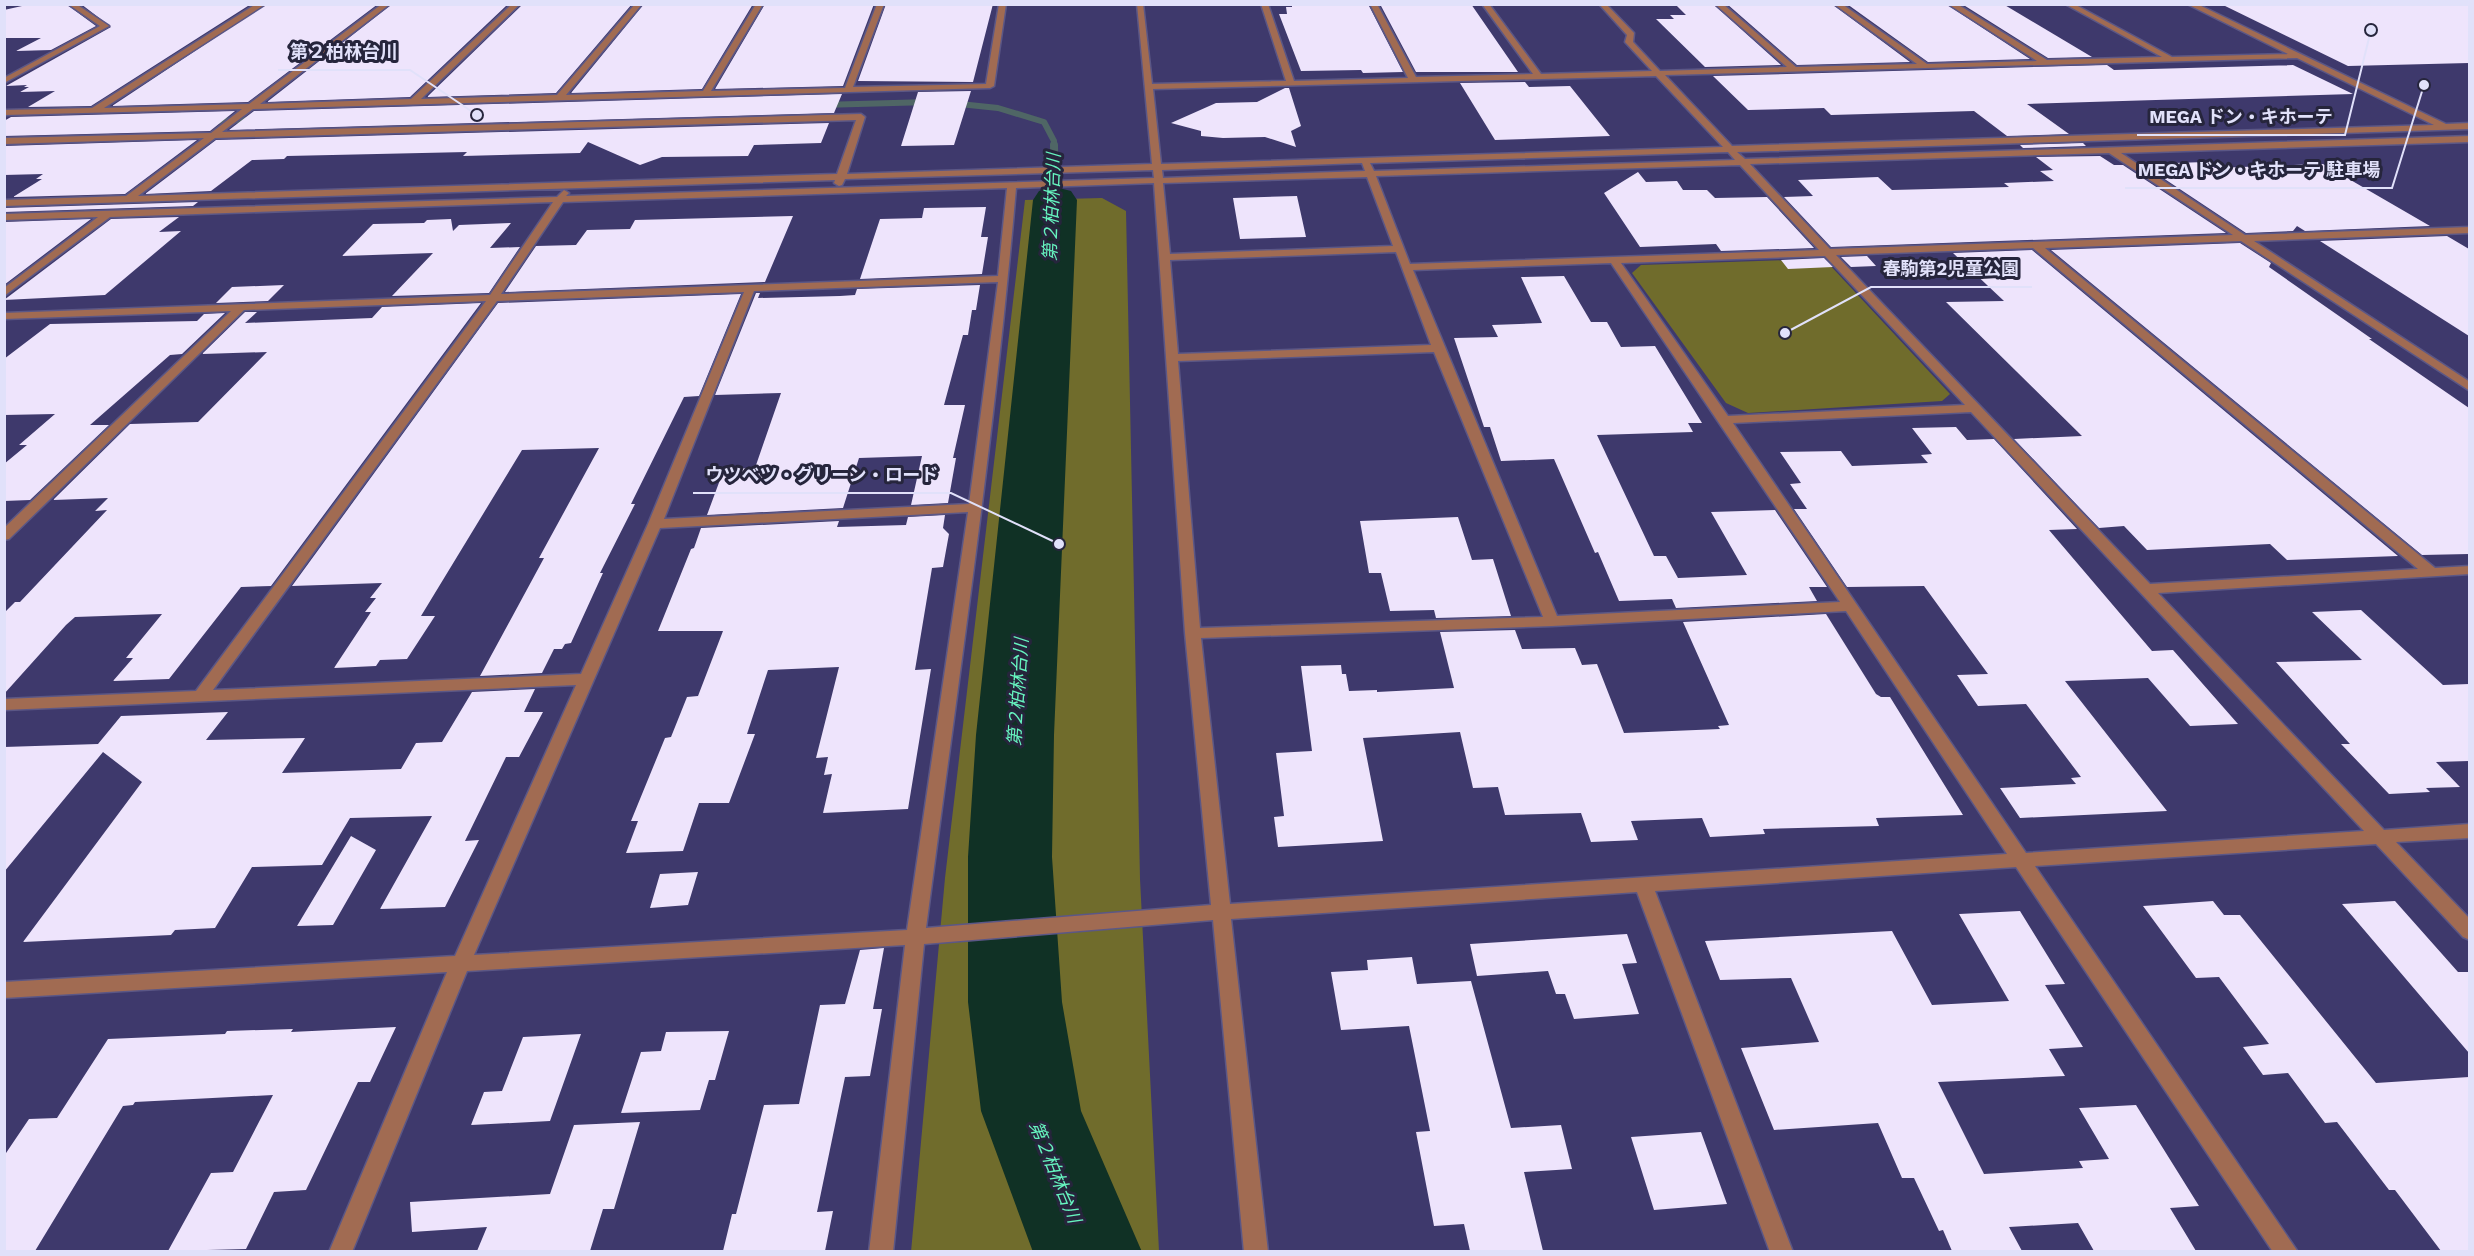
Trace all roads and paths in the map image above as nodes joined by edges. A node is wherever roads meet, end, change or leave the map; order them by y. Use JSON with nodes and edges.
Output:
{"nodes":[{"id":1,"x":71,"y":4,"type":"edge"},
{"id":2,"x":259,"y":4,"type":"edge"},
{"id":3,"x":387,"y":4,"type":"edge"},
{"id":4,"x":517,"y":4,"type":"edge"},
{"id":5,"x":639,"y":4,"type":"edge"},
{"id":6,"x":760,"y":4,"type":"edge"},
{"id":7,"x":881,"y":4,"type":"edge"},
{"id":8,"x":1003,"y":4,"type":"edge"},
{"id":9,"x":1140,"y":4,"type":"edge"},
{"id":10,"x":1264,"y":4,"type":"edge"},
{"id":11,"x":1373,"y":4,"type":"edge"},
{"id":12,"x":1485,"y":4,"type":"edge"},
{"id":13,"x":1602,"y":4,"type":"edge"},
{"id":14,"x":1718,"y":4,"type":"edge"},
{"id":15,"x":1837,"y":4,"type":"edge"},
{"id":16,"x":1951,"y":4,"type":"edge"},
{"id":17,"x":2068,"y":4,"type":"edge"},
{"id":18,"x":2190,"y":4,"type":"edge"},
{"id":19,"x":2296,"y":56,"type":"junction"},
{"id":20,"x":2170,"y":59,"type":"junction"},
{"id":21,"x":2046,"y":63,"type":"junction"},
{"id":22,"x":1925,"y":66,"type":"junction"},
{"id":23,"x":1795,"y":69,"type":"junction"},
{"id":24,"x":1658,"y":73,"type":"junction"},
{"id":25,"x":1538,"y":76,"type":"junction"},
{"id":26,"x":1413,"y":80,"type":"junction"},
{"id":27,"x":4,"y":81,"type":"edge"},
{"id":28,"x":1291,"y":83,"type":"junction"},
{"id":29,"x":1148,"y":87,"type":"junction"},
{"id":30,"x":848,"y":90,"type":"junction"},
{"id":31,"x":706,"y":93,"type":"junction"},
{"id":32,"x":560,"y":97,"type":"junction"},
{"id":33,"x":413,"y":102,"type":"junction"},
{"id":34,"x":95,"y":110,"type":"junction"},
{"id":35,"x":249,"y":110,"type":"junction"},
{"id":36,"x":4,"y":113,"type":"edge"},
{"id":37,"x":2469,"y":126,"type":"edge"},
{"id":38,"x":2445,"y":127,"type":"junction"},
{"id":39,"x":214,"y":135,"type":"junction"},
{"id":40,"x":2092,"y":138,"type":"junction"},
{"id":41,"x":2469,"y":138,"type":"edge"},
{"id":42,"x":4,"y":141,"type":"edge"},
{"id":43,"x":1730,"y":149,"type":"junction"},
{"id":44,"x":2110,"y":150,"type":"junction"},
{"id":45,"x":1742,"y":162,"type":"junction"},
{"id":46,"x":1368,"y":166,"type":"junction"},
{"id":47,"x":1157,"y":174,"type":"junction"},
{"id":48,"x":842,"y":176,"type":"junction"},
{"id":49,"x":569,"y":185,"type":"junction"},
{"id":50,"x":1012,"y":185,"type":"junction"},
{"id":51,"x":837,"y":190,"type":"junction"},
{"id":52,"x":128,"y":199,"type":"junction"},
{"id":53,"x":560,"y":199,"type":"junction"},
{"id":54,"x":4,"y":203,"type":"edge"},
{"id":55,"x":107,"y":214,"type":"junction"},
{"id":56,"x":4,"y":217,"type":"edge"},
{"id":57,"x":2452,"y":230,"type":"junction"},
{"id":58,"x":2469,"y":230,"type":"edge"},
{"id":59,"x":2241,"y":238,"type":"junction"},
{"id":60,"x":2469,"y":240,"type":"edge"},
{"id":61,"x":2034,"y":244,"type":"junction"},
{"id":62,"x":1400,"y":249,"type":"junction"},
{"id":63,"x":1829,"y":252,"type":"junction"},
{"id":64,"x":1165,"y":257,"type":"junction"},
{"id":65,"x":1615,"y":261,"type":"junction"},
{"id":66,"x":1408,"y":267,"type":"junction"},
{"id":67,"x":1004,"y":279,"type":"junction"},
{"id":68,"x":750,"y":289,"type":"junction"},
{"id":69,"x":4,"y":293,"type":"edge"},
{"id":70,"x":493,"y":299,"type":"junction"},
{"id":71,"x":240,"y":309,"type":"junction"},
{"id":72,"x":4,"y":316,"type":"edge"},
{"id":73,"x":1438,"y":348,"type":"junction"},
{"id":74,"x":1173,"y":358,"type":"junction"},
{"id":75,"x":2469,"y":388,"type":"edge"},
{"id":76,"x":1975,"y":408,"type":"junction"},
{"id":77,"x":1725,"y":420,"type":"junction"},
{"id":78,"x":975,"y":508,"type":"junction"},
{"id":79,"x":655,"y":524,"type":"junction"},
{"id":80,"x":4,"y":536,"type":"edge"},
{"id":81,"x":2469,"y":570,"type":"edge"},
{"id":82,"x":2431,"y":572,"type":"junction"},
{"id":83,"x":2145,"y":589,"type":"junction"},
{"id":84,"x":1852,"y":606,"type":"junction"},
{"id":85,"x":1552,"y":621,"type":"junction"},
{"id":86,"x":1192,"y":633,"type":"junction"},
{"id":87,"x":586,"y":679,"type":"junction"},
{"id":88,"x":202,"y":694,"type":"junction"},
{"id":89,"x":4,"y":705,"type":"edge"},
{"id":90,"x":2469,"y":831,"type":"edge"},
{"id":91,"x":2381,"y":838,"type":"junction"},
{"id":92,"x":2020,"y":860,"type":"junction"},
{"id":93,"x":1643,"y":885,"type":"junction"},
{"id":94,"x":1222,"y":912,"type":"junction"},
{"id":95,"x":2469,"y":932,"type":"edge"},
{"id":96,"x":916,"y":937,"type":"junction"},
{"id":97,"x":461,"y":963,"type":"junction"},
{"id":98,"x":4,"y":990,"type":"edge"},
{"id":99,"x":340,"y":1251,"type":"edge"},
{"id":100,"x":881,"y":1251,"type":"edge"},
{"id":101,"x":1256,"y":1251,"type":"edge"},
{"id":102,"x":1782,"y":1251,"type":"edge"},
{"id":103,"x":2287,"y":1251,"type":"edge"}],
"edges":[{"from":1,"to":27,"type":"street"},
{"from":2,"to":34,"type":"street"},
{"from":3,"to":35,"type":"street"},
{"from":4,"to":33,"type":"street"},
{"from":5,"to":32,"type":"street"},
{"from":6,"to":31,"type":"street"},
{"from":7,"to":30,"type":"street"},
{"from":8,"to":30,"type":"street"},
{"from":9,"to":29,"type":"street"},
{"from":10,"to":28,"type":"street"},
{"from":11,"to":26,"type":"street"},
{"from":12,"to":25,"type":"street"},
{"from":13,"to":24,"type":"street"},
{"from":14,"to":23,"type":"street"},
{"from":15,"to":22,"type":"street"},
{"from":16,"to":21,"type":"street"},
{"from":17,"to":20,"type":"street"},
{"from":18,"to":19,"type":"street"},
{"from":19,"to":20,"type":"street"},
{"from":19,"to":38,"type":"street"},
{"from":20,"to":21,"type":"street"},
{"from":21,"to":22,"type":"street"},
{"from":22,"to":23,"type":"street"},
{"from":23,"to":24,"type":"street"},
{"from":24,"to":25,"type":"street"},
{"from":24,"to":43,"type":"street"},
{"from":25,"to":26,"type":"street"},
{"from":26,"to":28,"type":"street"},
{"from":28,"to":29,"type":"street"},
{"from":29,"to":47,"type":"street"},
{"from":30,"to":31,"type":"street"},
{"from":31,"to":32,"type":"street"},
{"from":32,"to":33,"type":"street"},
{"from":33,"to":35,"type":"street"},
{"from":34,"to":35,"type":"street"},
{"from":34,"to":36,"type":"street"},
{"from":35,"to":39,"type":"street"},
{"from":37,"to":38,"type":"street"},
{"from":38,"to":40,"type":"street"},
{"from":38,"to":41,"type":"street"},
{"from":39,"to":42,"type":"street"},
{"from":39,"to":48,"type":"street"},
{"from":39,"to":52,"type":"street"},
{"from":40,"to":43,"type":"street"},
{"from":40,"to":44,"type":"street"},
{"from":41,"to":44,"type":"street"},
{"from":43,"to":45,"type":"street"},
{"from":43,"to":46,"type":"street"},
{"from":44,"to":45,"type":"street"},
{"from":44,"to":59,"type":"street"},
{"from":45,"to":46,"type":"street"},
{"from":45,"to":63,"type":"street"},
{"from":46,"to":47,"type":"street"},
{"from":46,"to":62,"type":"street"},
{"from":47,"to":48,"type":"street"},
{"from":47,"to":50,"type":"street"},
{"from":47,"to":64,"type":"street"},
{"from":48,"to":49,"type":"street"},
{"from":48,"to":51,"type":"street"},
{"from":49,"to":52,"type":"street"},
{"from":49,"to":53,"type":"street"},
{"from":50,"to":51,"type":"street"},
{"from":50,"to":67,"type":"street"},
{"from":51,"to":53,"type":"street"},
{"from":52,"to":54,"type":"street"},
{"from":52,"to":55,"type":"street"},
{"from":53,"to":55,"type":"street"},
{"from":53,"to":70,"type":"street"},
{"from":55,"to":56,"type":"street"},
{"from":55,"to":69,"type":"street"},
{"from":57,"to":58,"type":"street"},
{"from":57,"to":59,"type":"street"},
{"from":57,"to":60,"type":"street"},
{"from":59,"to":61,"type":"street"},
{"from":59,"to":75,"type":"street"},
{"from":61,"to":63,"type":"street"},
{"from":61,"to":82,"type":"street"},
{"from":62,"to":64,"type":"street"},
{"from":62,"to":66,"type":"street"},
{"from":63,"to":65,"type":"street"},
{"from":63,"to":76,"type":"street"},
{"from":64,"to":74,"type":"street"},
{"from":65,"to":66,"type":"street"},
{"from":65,"to":77,"type":"street"},
{"from":66,"to":73,"type":"street"},
{"from":67,"to":68,"type":"street"},
{"from":67,"to":78,"type":"street"},
{"from":68,"to":70,"type":"street"},
{"from":68,"to":79,"type":"street"},
{"from":70,"to":71,"type":"street"},
{"from":70,"to":88,"type":"street"},
{"from":71,"to":72,"type":"street"},
{"from":71,"to":80,"type":"street"},
{"from":73,"to":74,"type":"street"},
{"from":73,"to":85,"type":"street"},
{"from":74,"to":86,"type":"street"},
{"from":76,"to":77,"type":"street"},
{"from":76,"to":83,"type":"street"},
{"from":77,"to":84,"type":"street"},
{"from":78,"to":79,"type":"street"},
{"from":78,"to":96,"type":"street"},
{"from":79,"to":87,"type":"street"},
{"from":81,"to":82,"type":"street"},
{"from":82,"to":83,"type":"street"},
{"from":83,"to":91,"type":"street"},
{"from":84,"to":85,"type":"street"},
{"from":84,"to":92,"type":"street"},
{"from":85,"to":86,"type":"street"},
{"from":86,"to":94,"type":"street"},
{"from":87,"to":88,"type":"street"},
{"from":87,"to":97,"type":"street"},
{"from":88,"to":89,"type":"street"},
{"from":90,"to":91,"type":"street"},
{"from":91,"to":92,"type":"street"},
{"from":91,"to":95,"type":"street"},
{"from":92,"to":93,"type":"street"},
{"from":92,"to":103,"type":"street"},
{"from":93,"to":94,"type":"street"},
{"from":93,"to":102,"type":"street"},
{"from":94,"to":96,"type":"street"},
{"from":94,"to":101,"type":"street"},
{"from":96,"to":97,"type":"street"},
{"from":96,"to":100,"type":"street"},
{"from":97,"to":98,"type":"street"},
{"from":97,"to":99,"type":"street"}]}
